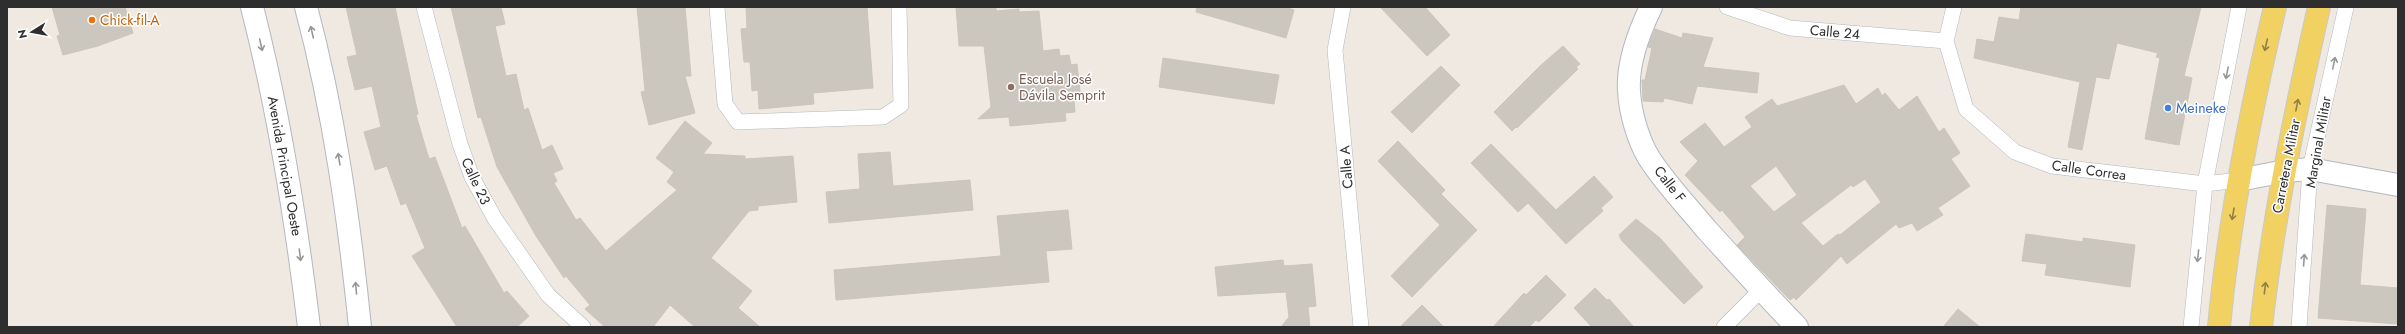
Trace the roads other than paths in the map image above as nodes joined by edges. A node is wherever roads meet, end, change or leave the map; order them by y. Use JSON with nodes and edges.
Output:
{"nodes":[{"id":1,"x":252,"y":7,"type":"edge"},
{"id":2,"x":306,"y":7,"type":"edge"},
{"id":3,"x":424,"y":7,"type":"edge"},
{"id":4,"x":717,"y":7,"type":"edge"},
{"id":5,"x":1343,"y":7,"type":"edge"},
{"id":6,"x":1651,"y":7,"type":"edge"},
{"id":7,"x":1727,"y":7,"type":"edge"},
{"id":8,"x":1954,"y":7,"type":"edge"},
{"id":9,"x":2239,"y":7,"type":"edge"},
{"id":10,"x":2275,"y":7,"type":"edge"},
{"id":11,"x":2319,"y":7,"type":"edge"},
{"id":12,"x":2346,"y":7,"type":"edge"},
{"id":13,"x":899,"y":12,"type":"edge"},
{"id":14,"x":1946,"y":41,"type":"junction"},
{"id":15,"x":2310,"y":169,"type":"junction"},
{"id":16,"x":2285,"y":171,"type":"junction"},
{"id":17,"x":2239,"y":180,"type":"junction"},
{"id":18,"x":2205,"y":184,"type":"junction"},
{"id":19,"x":2398,"y":185,"type":"edge"},
{"id":20,"x":1761,"y":290,"type":"junction"},
{"id":21,"x":309,"y":327,"type":"edge"},
{"id":22,"x":360,"y":327,"type":"edge"},
{"id":23,"x":583,"y":327,"type":"edge"},
{"id":24,"x":1361,"y":327,"type":"edge"},
{"id":25,"x":1724,"y":327,"type":"edge"},
{"id":26,"x":1797,"y":327,"type":"edge"},
{"id":27,"x":2191,"y":327,"type":"edge"},
{"id":28,"x":2219,"y":327,"type":"edge"},
{"id":29,"x":2261,"y":327,"type":"edge"},
{"id":30,"x":2299,"y":327,"type":"edge"}],
"edges":[{"from":1,"to":21,"type":"main road","name":"Avenida Principal Oeste","one_way":true},
{"from":22,"to":2,"type":"main road","one_way":true},
{"from":3,"to":23,"type":"street","name":"Calle 23"},
{"from":4,"to":13,"type":"street"},
{"from":5,"to":24,"type":"street","name":"Calle A"},
{"from":6,"to":20,"type":"main road","name":"Calle F"},
{"from":7,"to":14,"type":"street","name":"Calle 24"},
{"from":8,"to":14,"type":"street","name":"Calle Correa"},
{"from":9,"to":18,"type":"street","one_way":true},
{"from":10,"to":17,"type":"main road","one_way":true},
{"from":16,"to":11,"type":"main road","name":"Carretera Militar","one_way":true},
{"from":15,"to":12,"type":"street","name":"Marginal Militar","one_way":true},
{"from":14,"to":18,"type":"street","name":"Calle Correa"},
{"from":15,"to":16,"type":"main road"},
{"from":15,"to":19,"type":"main road"},
{"from":30,"to":15,"type":"street","name":"Marginal Militar","one_way":true},
{"from":16,"to":17,"type":"main road"},
{"from":29,"to":16,"type":"main road","name":"Carretera Militar","one_way":true},
{"from":17,"to":18,"type":"street","name":"Calle Correa"},
{"from":17,"to":28,"type":"main road","one_way":true},
{"from":18,"to":27,"type":"street","one_way":true},
{"from":20,"to":25,"type":"street"},
{"from":20,"to":26,"type":"main road","name":"Calle F"}]}
